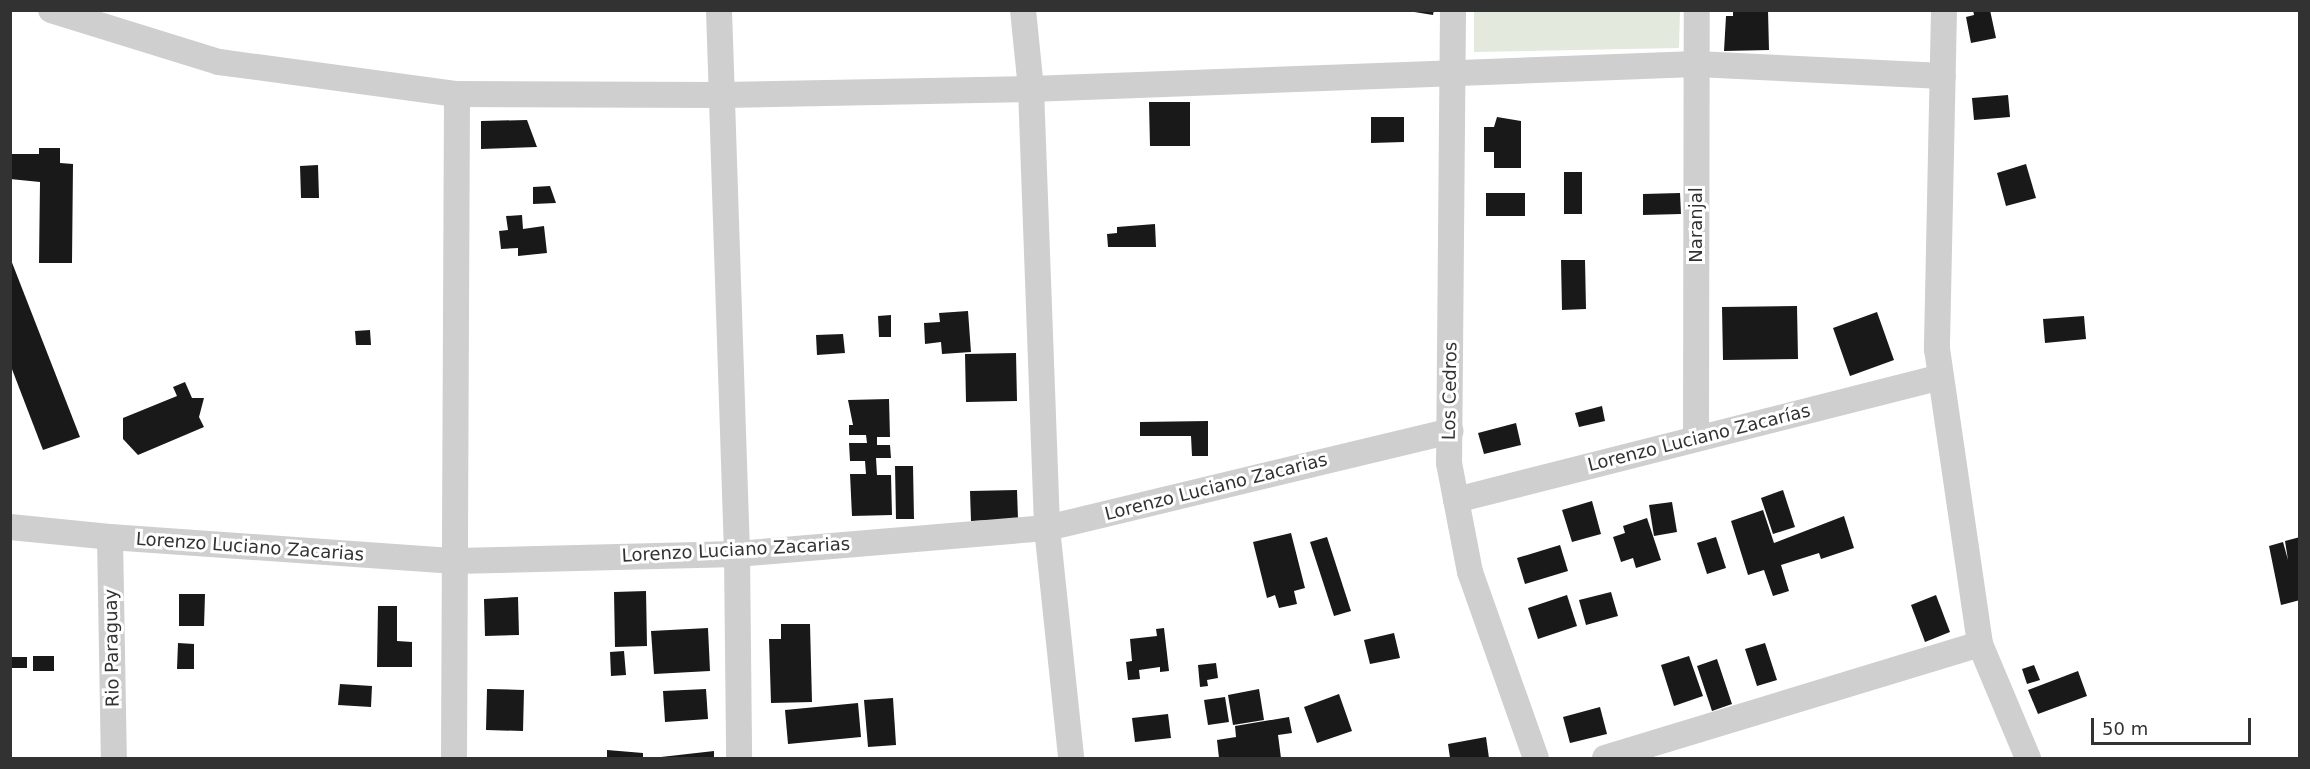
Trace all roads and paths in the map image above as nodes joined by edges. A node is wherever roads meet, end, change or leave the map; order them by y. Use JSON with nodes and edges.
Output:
{"nodes":[{"id":1,"x":51,"y":10,"type":"edge"},
{"id":2,"x":719,"y":10,"type":"edge"},
{"id":3,"x":1023,"y":10,"type":"edge"},
{"id":4,"x":1453,"y":10,"type":"edge"},
{"id":5,"x":1697,"y":10,"type":"edge"},
{"id":6,"x":1944,"y":10,"type":"edge"},
{"id":7,"x":1696,"y":64,"type":"junction"},
{"id":8,"x":1453,"y":76,"type":"junction"},
{"id":9,"x":1943,"y":76,"type":"junction"},
{"id":10,"x":1031,"y":89,"type":"junction"},
{"id":11,"x":457,"y":94,"type":"junction"},
{"id":12,"x":722,"y":95,"type":"junction"},
{"id":13,"x":1941,"y":377,"type":"junction"},
{"id":14,"x":1450,"y":431,"type":"junction"},
{"id":15,"x":1696,"y":439,"type":"junction"},
{"id":16,"x":1456,"y":500,"type":"junction"},
{"id":17,"x":10,"y":526,"type":"edge"},
{"id":18,"x":1047,"y":528,"type":"junction"},
{"id":19,"x":110,"y":537,"type":"junction"},
{"id":20,"x":737,"y":554,"type":"junction"},
{"id":21,"x":455,"y":561,"type":"junction"},
{"id":22,"x":1980,"y":644,"type":"junction"},
{"id":23,"x":114,"y":759,"type":"edge"},
{"id":24,"x":454,"y":759,"type":"edge"},
{"id":25,"x":739,"y":759,"type":"edge"},
{"id":26,"x":1071,"y":759,"type":"edge"},
{"id":27,"x":1536,"y":759,"type":"edge"},
{"id":28,"x":1605,"y":759,"type":"edge"},
{"id":29,"x":2028,"y":759,"type":"edge"}],
"edges":[{"from":1,"to":11,"type":"street"},
{"from":2,"to":12,"type":"street"},
{"from":3,"to":10,"type":"street"},
{"from":4,"to":8,"type":"street","name":"Los Cedros"},
{"from":5,"to":7,"type":"street","name":"Naranjal"},
{"from":6,"to":9,"type":"street"},
{"from":7,"to":8,"type":"street"},
{"from":7,"to":9,"type":"street"},
{"from":7,"to":15,"type":"street","name":"Naranjal"},
{"from":8,"to":10,"type":"street"},
{"from":8,"to":14,"type":"street","name":"Los Cedros"},
{"from":9,"to":13,"type":"street"},
{"from":10,"to":12,"type":"street"},
{"from":10,"to":18,"type":"street"},
{"from":11,"to":12,"type":"street"},
{"from":11,"to":21,"type":"street"},
{"from":12,"to":20,"type":"street"},
{"from":13,"to":15,"type":"street","name":"Lorenzo Luciano Zacarías"},
{"from":13,"to":22,"type":"street"},
{"from":14,"to":16,"type":"street","name":"Los Cedros"},
{"from":14,"to":18,"type":"street","name":"Lorenzo Luciano Zacarias"},
{"from":15,"to":16,"type":"street","name":"Lorenzo Luciano Zacarías"},
{"from":16,"to":27,"type":"street","name":"Los Cedros"},
{"from":17,"to":19,"type":"street","name":"Lorenzo Luciano Zacarias"},
{"from":18,"to":20,"type":"street","name":"Lorenzo Luciano Zacarias"},
{"from":18,"to":26,"type":"street"},
{"from":19,"to":21,"type":"street","name":"Lorenzo Luciano Zacarias"},
{"from":19,"to":23,"type":"street","name":"Rio Paraguay"},
{"from":20,"to":21,"type":"street","name":"Lorenzo Luciano Zacarias"},
{"from":20,"to":25,"type":"street"},
{"from":21,"to":24,"type":"street"},
{"from":22,"to":28,"type":"street"},
{"from":22,"to":29,"type":"street"}]}
